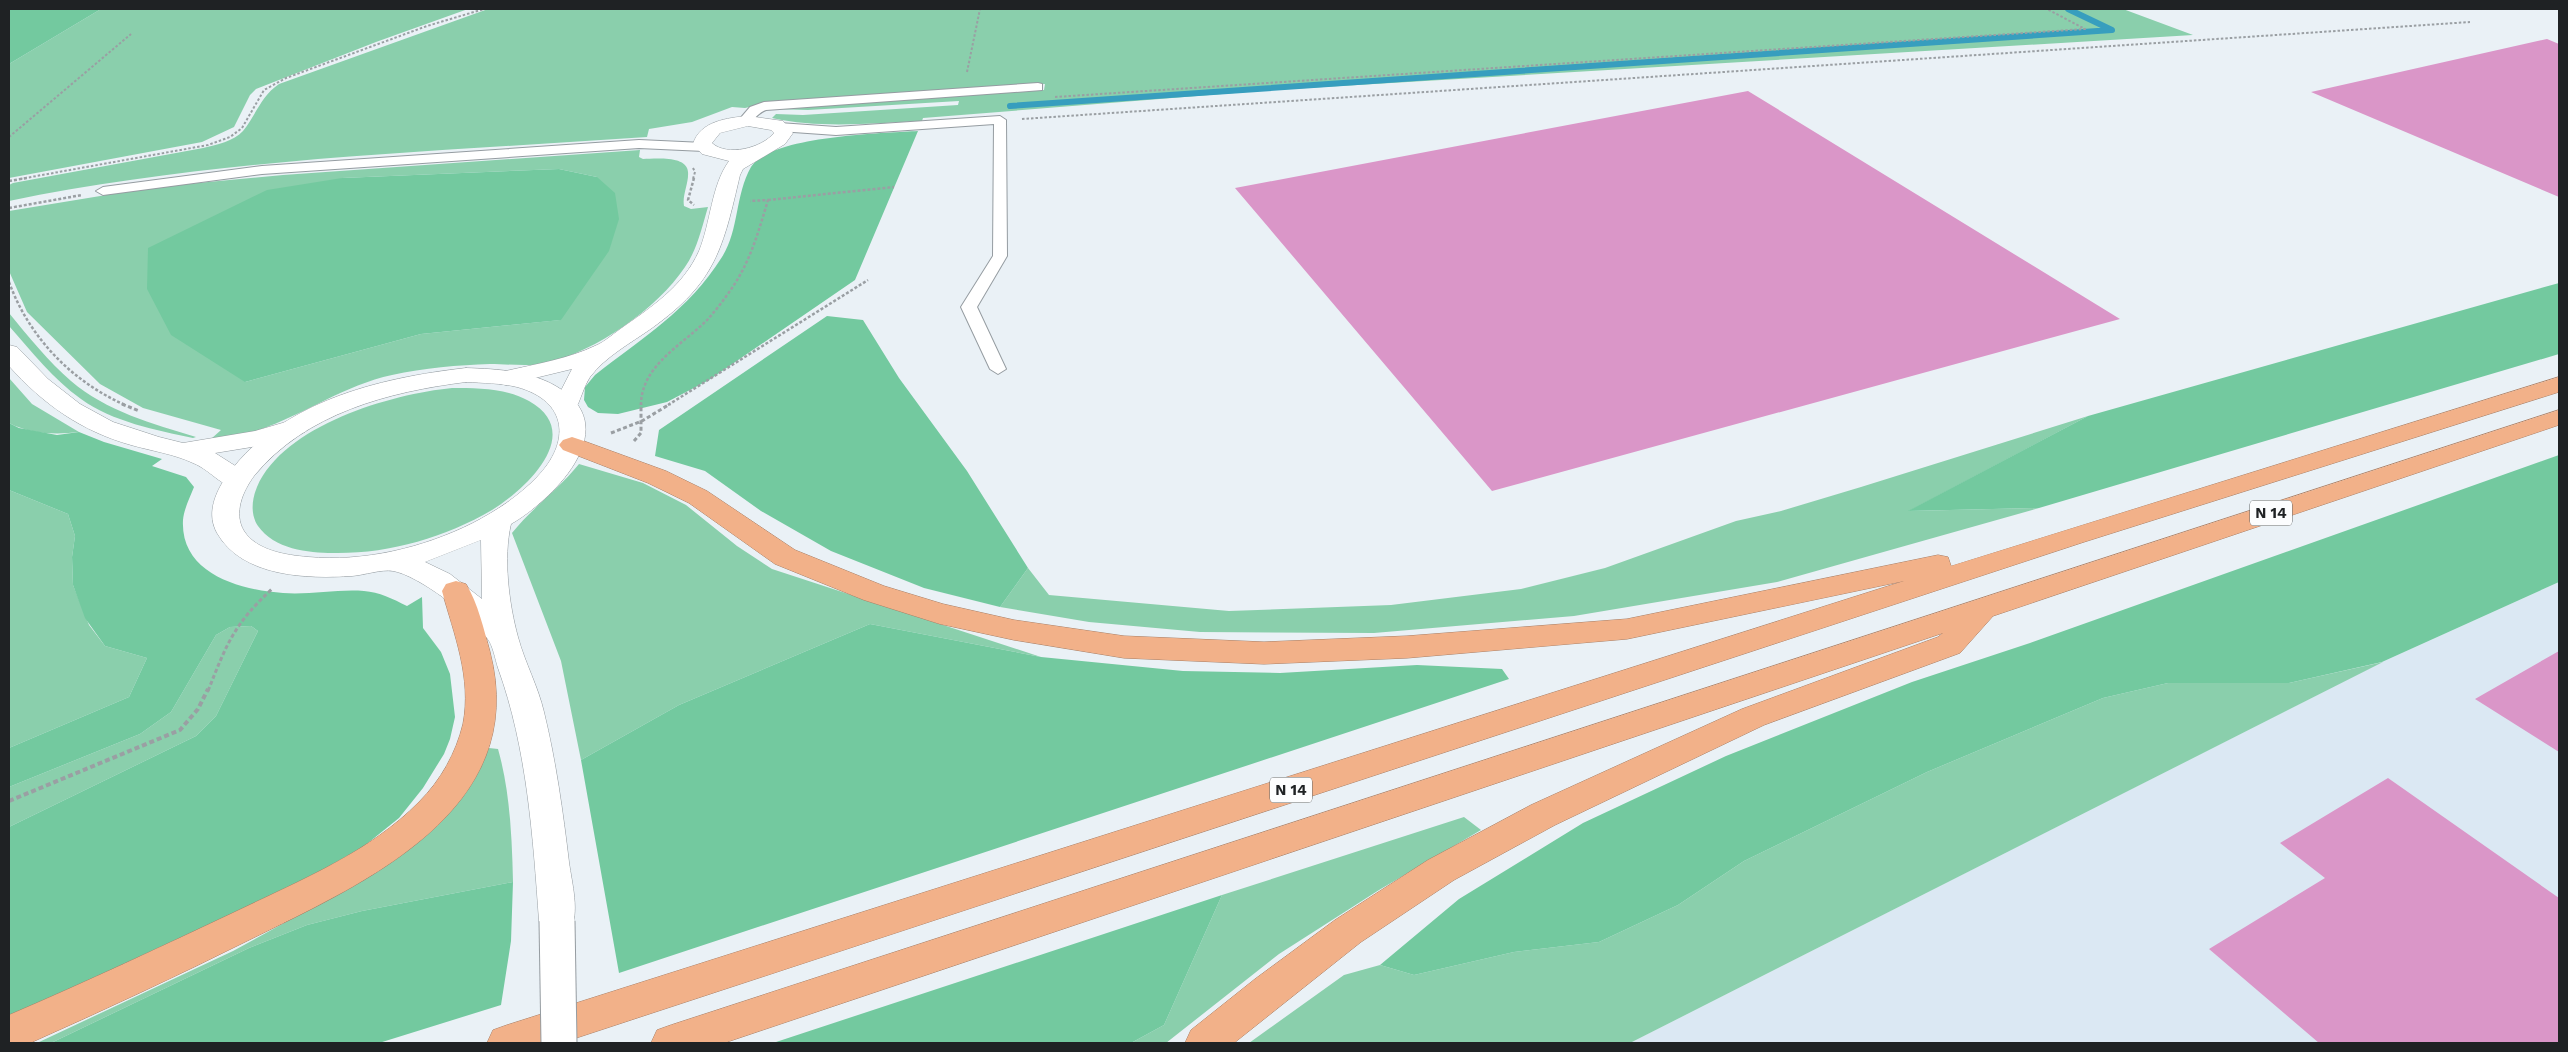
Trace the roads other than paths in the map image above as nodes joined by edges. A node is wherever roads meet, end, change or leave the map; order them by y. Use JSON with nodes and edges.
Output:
{"nodes":[{"id":1,"x":1038,"y":87,"type":"dead end"},
{"id":2,"x":744,"y":121,"type":"junction"},
{"id":3,"x":716,"y":129,"type":"junction"},
{"id":4,"x":778,"y":135,"type":"junction"},
{"id":5,"x":639,"y":144,"type":"junction"},
{"id":6,"x":712,"y":151,"type":"junction"},
{"id":7,"x":757,"y":152,"type":"junction"},
{"id":8,"x":730,"y":176,"type":"junction"},
{"id":9,"x":103,"y":191,"type":"road end"},
{"id":10,"x":612,"y":346,"type":"junction"},
{"id":11,"x":9,"y":352,"type":"edge"},
{"id":12,"x":998,"y":369,"type":"dead end"},
{"id":13,"x":506,"y":378,"type":"junction"},
{"id":14,"x":2559,"y":384,"type":"edge"},
{"id":15,"x":2559,"y":416,"type":"edge"},
{"id":16,"x":570,"y":425,"type":"junction"},
{"id":17,"x":296,"y":427,"type":"junction"},
{"id":18,"x":186,"y":450,"type":"junction"},
{"id":19,"x":236,"y":481,"type":"junction"},
{"id":20,"x":498,"y":520,"type":"junction"},
{"id":21,"x":2074,"y":536,"type":"junction"},
{"id":22,"x":392,"y":560,"type":"junction"},
{"id":23,"x":456,"y":590,"type":"junction"},
{"id":24,"x":1982,"y":609,"type":"junction"},
{"id":25,"x":503,"y":636,"type":"junction"},
{"id":26,"x":9,"y":1034,"type":"edge"},
{"id":27,"x":507,"y":1043,"type":"edge"},
{"id":28,"x":559,"y":1043,"type":"edge"},
{"id":29,"x":671,"y":1043,"type":"edge"},
{"id":30,"x":1205,"y":1043,"type":"edge"}],
"edges":[{"from":1,"to":2,"type":"lane"},
{"from":2,"to":3,"type":"main road"},
{"from":2,"to":4,"type":"main road"},
{"from":3,"to":5,"type":"lane"},
{"from":3,"to":6,"type":"main road"},
{"from":4,"to":7,"type":"main road"},
{"from":4,"to":12,"type":"lane"},
{"from":5,"to":6,"type":"lane"},
{"from":5,"to":9,"type":"lane"},
{"from":6,"to":7,"type":"main road"},
{"from":6,"to":8,"type":"main road"},
{"from":7,"to":8,"type":"main road"},
{"from":8,"to":10,"type":"main road"},
{"from":10,"to":13,"type":"main road"},
{"from":10,"to":16,"type":"main road"},
{"from":11,"to":18,"type":"main road"},
{"from":13,"to":16,"type":"main road"},
{"from":13,"to":17,"type":"main road"},
{"from":14,"to":21,"type":"highway","number":"N 14"},
{"from":15,"to":24,"type":"highway","number":"N 14"},
{"from":16,"to":20,"type":"main road"},
{"from":16,"to":21,"type":"highway"},
{"from":17,"to":18,"type":"main road"},
{"from":17,"to":19,"type":"main road"},
{"from":18,"to":19,"type":"main road"},
{"from":19,"to":22,"type":"main road"},
{"from":20,"to":22,"type":"main road"},
{"from":20,"to":25,"type":"main road"},
{"from":21,"to":27,"type":"highway","number":"N 14"},
{"from":22,"to":23,"type":"main road"},
{"from":23,"to":25,"type":"main road"},
{"from":23,"to":26,"type":"highway"},
{"from":24,"to":29,"type":"highway","number":"N 14"},
{"from":24,"to":30,"type":"highway"},
{"from":25,"to":28,"type":"main road","bridge":true}]}
